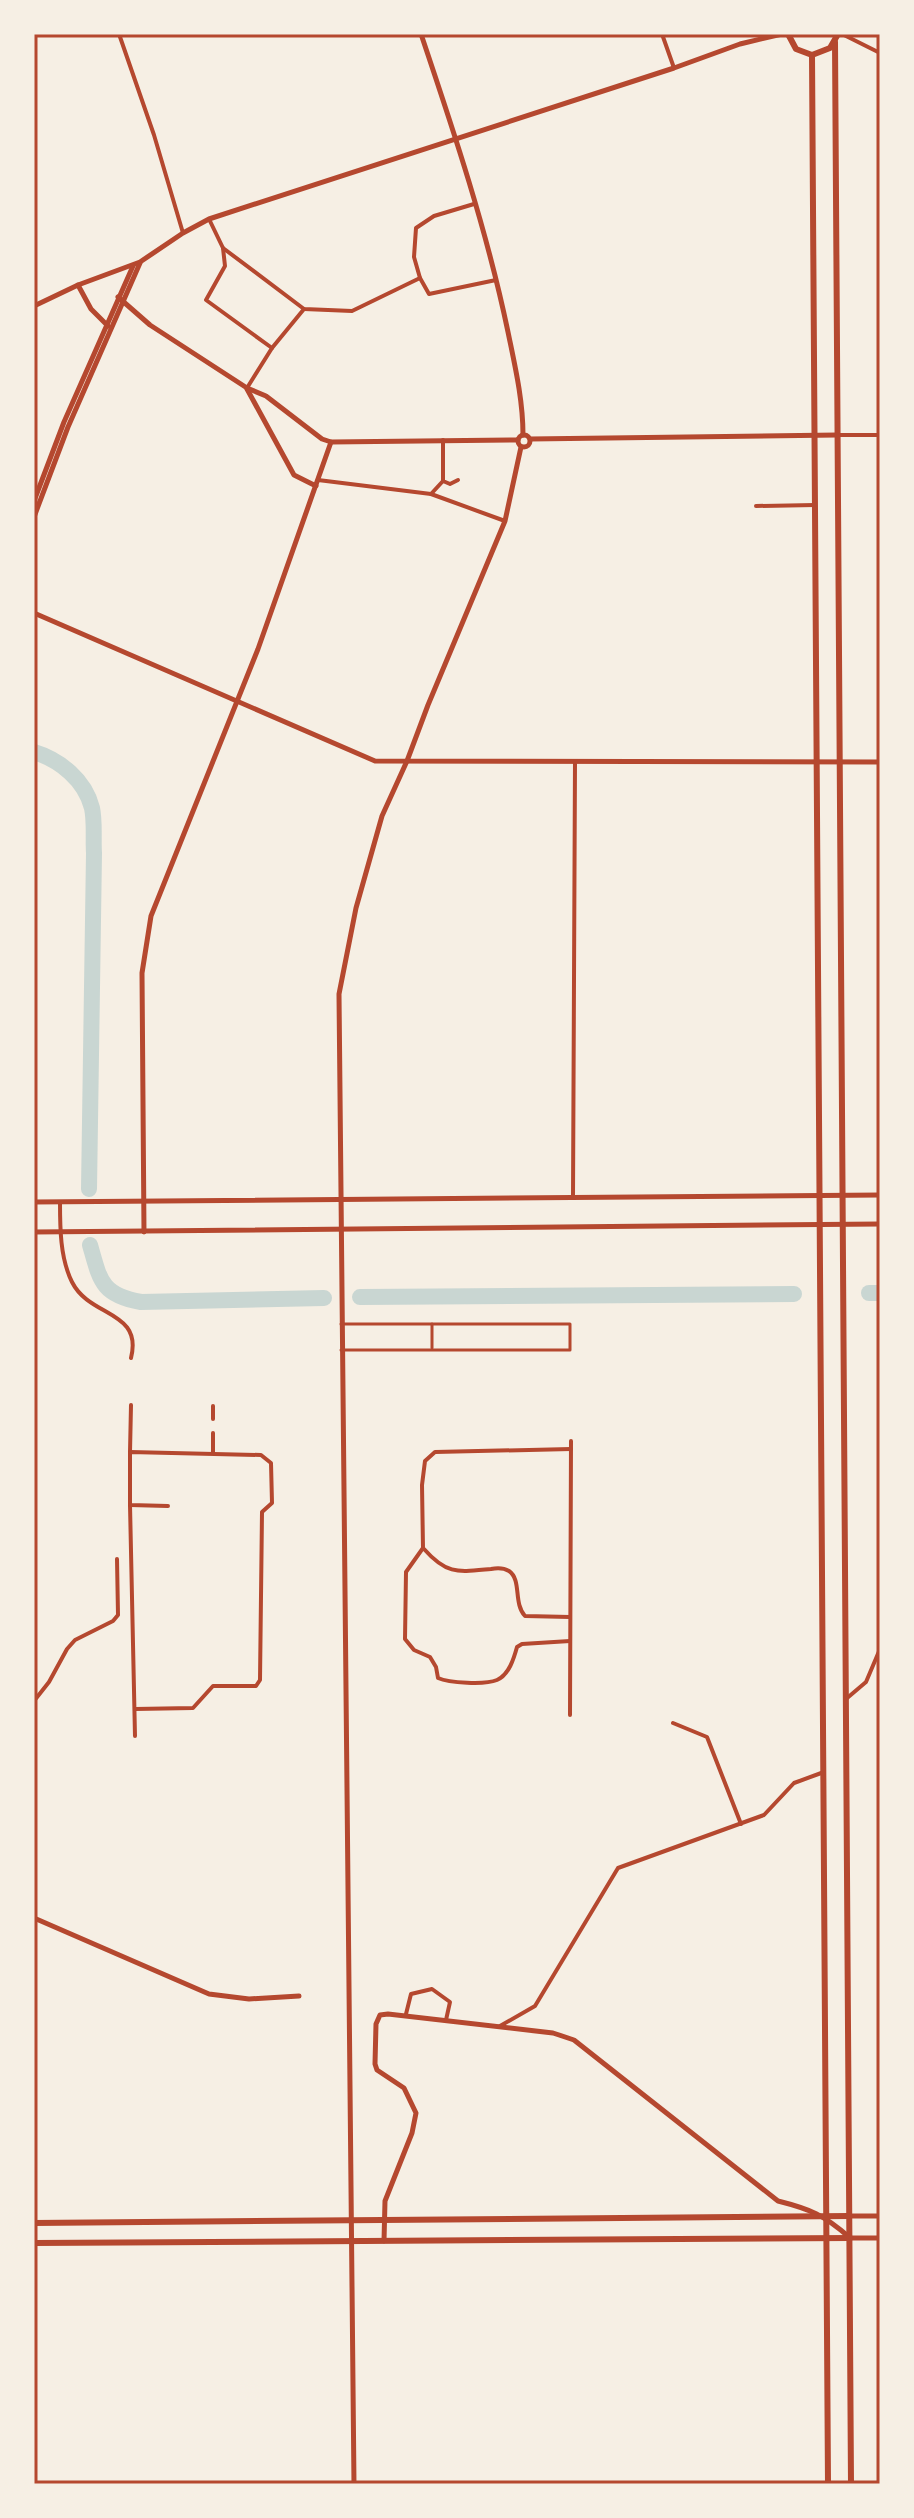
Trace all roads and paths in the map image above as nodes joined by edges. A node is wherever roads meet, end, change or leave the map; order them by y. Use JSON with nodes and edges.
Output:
{"nodes":[{"id":1,"x":119,"y":34,"type":"edge"},
{"id":2,"x":421,"y":34,"type":"edge"},
{"id":3,"x":662,"y":34,"type":"edge"},
{"id":4,"x":782,"y":34,"type":"edge"},
{"id":5,"x":788,"y":34,"type":"edge"},
{"id":6,"x":840,"y":34,"type":"edge"},
{"id":7,"x":835,"y":42,"type":"junction"},
{"id":8,"x":880,"y":53,"type":"edge"},
{"id":9,"x":812,"y":55,"type":"junction"},
{"id":10,"x":674,"y":68,"type":"junction"},
{"id":11,"x":456,"y":138,"type":"junction"},
{"id":12,"x":474,"y":204,"type":"junction"},
{"id":13,"x":209,"y":219,"type":"junction"},
{"id":14,"x":183,"y":233,"type":"junction"},
{"id":15,"x":223,"y":248,"type":"junction"},
{"id":16,"x":140,"y":262,"type":"junction"},
{"id":17,"x":133,"y":265,"type":"junction"},
{"id":18,"x":420,"y":278,"type":"junction"},
{"id":19,"x":496,"y":280,"type":"junction"},
{"id":20,"x":78,"y":285,"type":"junction"},
{"id":21,"x":121,"y":299,"type":"junction"},
{"id":22,"x":34,"y":306,"type":"edge"},
{"id":23,"x":304,"y":309,"type":"junction"},
{"id":24,"x":108,"y":326,"type":"junction"},
{"id":25,"x":272,"y":348,"type":"junction"},
{"id":26,"x":247,"y":388,"type":"junction"},
{"id":27,"x":815,"y":435,"type":"junction"},
{"id":28,"x":837,"y":435,"type":"junction"},
{"id":29,"x":880,"y":435,"type":"edge"},
{"id":30,"x":520,"y":437,"type":"junction"},
{"id":31,"x":530,"y":439,"type":"junction"},
{"id":32,"x":443,"y":440,"type":"junction"},
{"id":33,"x":331,"y":442,"type":"junction"},
{"id":34,"x":521,"y":447,"type":"junction"},
{"id":35,"x":458,"y":480,"type":"dead end"},
{"id":36,"x":443,"y":481,"type":"junction"},
{"id":37,"x":317,"y":483,"type":"junction"},
{"id":38,"x":431,"y":494,"type":"junction"},
{"id":39,"x":34,"y":501,"type":"edge"},
{"id":40,"x":815,"y":505,"type":"junction"},
{"id":41,"x":756,"y":506,"type":"dead end"},
{"id":42,"x":34,"y":517,"type":"edge"},
{"id":43,"x":505,"y":521,"type":"junction"},
{"id":44,"x":34,"y":613,"type":"edge"},
{"id":45,"x":237,"y":701,"type":"junction"},
{"id":46,"x":407,"y":761,"type":"junction"},
{"id":47,"x":575,"y":762,"type":"junction"},
{"id":48,"x":817,"y":762,"type":"junction"},
{"id":49,"x":880,"y":762,"type":"edge"},
{"id":50,"x":840,"y":763,"type":"junction"},
{"id":51,"x":820,"y":1195,"type":"junction"},
{"id":52,"x":843,"y":1195,"type":"junction"},
{"id":53,"x":880,"y":1195,"type":"edge"},
{"id":54,"x":573,"y":1198,"type":"junction"},
{"id":55,"x":340,"y":1199,"type":"junction"},
{"id":56,"x":144,"y":1201,"type":"junction"},
{"id":57,"x":34,"y":1202,"type":"edge"},
{"id":58,"x":62,"y":1202,"type":"junction"},
{"id":59,"x":820,"y":1224,"type":"junction"},
{"id":60,"x":843,"y":1224,"type":"junction"},
{"id":61,"x":880,"y":1224,"type":"edge"},
{"id":62,"x":340,"y":1229,"type":"junction"},
{"id":63,"x":63,"y":1231,"type":"junction"},
{"id":64,"x":34,"y":1232,"type":"edge"},
{"id":65,"x":144,"y":1232,"type":"junction"},
{"id":66,"x":341,"y":1322,"type":"junction"},
{"id":67,"x":432,"y":1324,"type":"junction"},
{"id":68,"x":341,"y":1350,"type":"junction"},
{"id":69,"x":432,"y":1350,"type":"junction"},
{"id":70,"x":131,"y":1358,"type":"dead end"},
{"id":71,"x":131,"y":1405,"type":"dead end"},
{"id":72,"x":213,"y":1406,"type":"dead end"},
{"id":73,"x":213,"y":1419,"type":"dead end"},
{"id":74,"x":213,"y":1433,"type":"dead end"},
{"id":75,"x":571,"y":1441,"type":"dead end"},
{"id":76,"x":571,"y":1449,"type":"junction"},
{"id":77,"x":130,"y":1452,"type":"junction"},
{"id":78,"x":213,"y":1453,"type":"junction"},
{"id":79,"x":130,"y":1505,"type":"junction"},
{"id":80,"x":168,"y":1506,"type":"dead end"},
{"id":81,"x":423,"y":1548,"type":"junction"},
{"id":82,"x":117,"y":1559,"type":"dead end"},
{"id":83,"x":570,"y":1617,"type":"junction"},
{"id":84,"x":570,"y":1641,"type":"junction"},
{"id":85,"x":880,"y":1649,"type":"edge"},
{"id":86,"x":846,"y":1699,"type":"junction"},
{"id":87,"x":34,"y":1701,"type":"edge"},
{"id":88,"x":135,"y":1709,"type":"junction"},
{"id":89,"x":570,"y":1715,"type":"dead end"},
{"id":90,"x":673,"y":1723,"type":"dead end"},
{"id":91,"x":135,"y":1736,"type":"dead end"},
{"id":92,"x":824,"y":1772,"type":"junction"},
{"id":93,"x":741,"y":1824,"type":"junction"},
{"id":94,"x":34,"y":1918,"type":"edge"},
{"id":95,"x":299,"y":1996,"type":"dead end"},
{"id":96,"x":406,"y":2014,"type":"junction"},
{"id":97,"x":446,"y":2020,"type":"junction"},
{"id":98,"x":500,"y":2026,"type":"junction"},
{"id":99,"x":849,"y":2216,"type":"junction"},
{"id":100,"x":880,"y":2216,"type":"edge"},
{"id":101,"x":826,"y":2217,"type":"junction"},
{"id":102,"x":351,"y":2220,"type":"junction"},
{"id":103,"x":384,"y":2220,"type":"junction"},
{"id":104,"x":34,"y":2223,"type":"edge"},
{"id":105,"x":826,"y":2238,"type":"junction"},
{"id":106,"x":850,"y":2238,"type":"junction"},
{"id":107,"x":880,"y":2238,"type":"edge"},
{"id":108,"x":351,"y":2241,"type":"junction"},
{"id":109,"x":384,"y":2241,"type":"junction"},
{"id":110,"x":34,"y":2243,"type":"edge"},
{"id":111,"x":354,"y":2484,"type":"edge"},
{"id":112,"x":828,"y":2484,"type":"edge"},
{"id":113,"x":851,"y":2484,"type":"edge"}],
"edges":[{"from":1,"to":14,"type":"street"},
{"from":2,"to":11,"type":"street"},
{"from":3,"to":10,"type":"street"},
{"from":4,"to":10,"type":"street"},
{"from":5,"to":9,"type":"highway"},
{"from":6,"to":7,"type":"highway"},
{"from":6,"to":8,"type":"street"},
{"from":7,"to":9,"type":"highway"},
{"from":7,"to":28,"type":"highway"},
{"from":9,"to":27,"type":"highway"},
{"from":10,"to":11,"type":"street"},
{"from":11,"to":12,"type":"street"},
{"from":11,"to":13,"type":"street"},
{"from":12,"to":18,"type":"street"},
{"from":12,"to":19,"type":"street"},
{"from":13,"to":14,"type":"street"},
{"from":13,"to":15,"type":"street"},
{"from":14,"to":16,"type":"street"},
{"from":15,"to":23,"type":"street"},
{"from":15,"to":25,"type":"street"},
{"from":16,"to":17,"type":"street"},
{"from":16,"to":21,"type":"street"},
{"from":17,"to":20,"type":"street"},
{"from":17,"to":21,"type":"street"},
{"from":18,"to":19,"type":"street"},
{"from":18,"to":23,"type":"street"},
{"from":19,"to":30,"type":"street"},
{"from":20,"to":22,"type":"street"},
{"from":20,"to":24,"type":"street"},
{"from":21,"to":24,"type":"street"},
{"from":21,"to":26,"type":"street"},
{"from":23,"to":25,"type":"street"},
{"from":24,"to":39,"type":"street"},
{"from":24,"to":42,"type":"street"},
{"from":25,"to":26,"type":"street"},
{"from":26,"to":33,"type":"street"},
{"from":26,"to":37,"type":"street"},
{"from":27,"to":28,"type":"street"},
{"from":27,"to":31,"type":"street"},
{"from":27,"to":40,"type":"highway"},
{"from":28,"to":29,"type":"street"},
{"from":28,"to":50,"type":"highway"},
{"from":30,"to":31,"type":"street"},
{"from":30,"to":32,"type":"street"},
{"from":30,"to":34,"type":"street"},
{"from":31,"to":34,"type":"street"},
{"from":32,"to":33,"type":"street"},
{"from":32,"to":36,"type":"street"},
{"from":33,"to":37,"type":"street"},
{"from":34,"to":43,"type":"street"},
{"from":35,"to":36,"type":"street"},
{"from":36,"to":38,"type":"street"},
{"from":37,"to":38,"type":"street"},
{"from":37,"to":45,"type":"street"},
{"from":38,"to":43,"type":"street"},
{"from":40,"to":41,"type":"street"},
{"from":40,"to":48,"type":"highway"},
{"from":43,"to":46,"type":"street"},
{"from":44,"to":45,"type":"street"},
{"from":45,"to":46,"type":"street"},
{"from":45,"to":56,"type":"street"},
{"from":46,"to":47,"type":"street"},
{"from":46,"to":55,"type":"street"},
{"from":47,"to":48,"type":"street"},
{"from":47,"to":54,"type":"street"},
{"from":48,"to":50,"type":"street"},
{"from":48,"to":51,"type":"highway"},
{"from":49,"to":50,"type":"street"},
{"from":50,"to":52,"type":"highway"},
{"from":51,"to":52,"type":"street"},
{"from":51,"to":54,"type":"street"},
{"from":51,"to":59,"type":"highway"},
{"from":52,"to":53,"type":"street"},
{"from":52,"to":60,"type":"highway"},
{"from":54,"to":55,"type":"street"},
{"from":55,"to":56,"type":"street"},
{"from":55,"to":62,"type":"street"},
{"from":56,"to":58,"type":"street"},
{"from":56,"to":65,"type":"street"},
{"from":57,"to":58,"type":"street"},
{"from":58,"to":63,"type":"street"},
{"from":59,"to":60,"type":"street"},
{"from":59,"to":62,"type":"street"},
{"from":59,"to":92,"type":"highway"},
{"from":60,"to":61,"type":"street"},
{"from":60,"to":86,"type":"highway"},
{"from":62,"to":65,"type":"street"},
{"from":62,"to":66,"type":"street"},
{"from":63,"to":64,"type":"street"},
{"from":63,"to":65,"type":"street"},
{"from":63,"to":70,"type":"street"},
{"from":66,"to":67,"type":"street"},
{"from":66,"to":68,"type":"street"},
{"from":67,"to":69,"type":"street"},
{"from":67,"to":69,"type":"street"},
{"from":68,"to":69,"type":"street"},
{"from":68,"to":102,"type":"street"},
{"from":71,"to":77,"type":"street"},
{"from":72,"to":73,"type":"street"},
{"from":74,"to":78,"type":"street"},
{"from":75,"to":76,"type":"street"},
{"from":76,"to":81,"type":"street"},
{"from":76,"to":83,"type":"street"},
{"from":77,"to":78,"type":"street"},
{"from":77,"to":79,"type":"street"},
{"from":78,"to":88,"type":"street"},
{"from":79,"to":80,"type":"street"},
{"from":79,"to":88,"type":"street"},
{"from":81,"to":83,"type":"street"},
{"from":81,"to":84,"type":"street"},
{"from":82,"to":87,"type":"street"},
{"from":83,"to":84,"type":"street"},
{"from":84,"to":89,"type":"street"},
{"from":85,"to":86,"type":"street"},
{"from":86,"to":99,"type":"highway"},
{"from":88,"to":91,"type":"street"},
{"from":90,"to":93,"type":"street"},
{"from":92,"to":93,"type":"street"},
{"from":92,"to":101,"type":"highway"},
{"from":93,"to":98,"type":"street"},
{"from":94,"to":95,"type":"street"},
{"from":96,"to":97,"type":"street"},
{"from":96,"to":97,"type":"street"},
{"from":96,"to":103,"type":"street"},
{"from":97,"to":98,"type":"street"},
{"from":98,"to":101,"type":"street"},
{"from":99,"to":100,"type":"street"},
{"from":99,"to":101,"type":"highway"},
{"from":99,"to":106,"type":"highway"},
{"from":101,"to":103,"type":"highway"},
{"from":101,"to":105,"type":"highway"},
{"from":101,"to":106,"type":"street"},
{"from":102,"to":103,"type":"highway"},
{"from":102,"to":104,"type":"highway"},
{"from":102,"to":108,"type":"street"},
{"from":103,"to":109,"type":"street"},
{"from":105,"to":106,"type":"highway"},
{"from":105,"to":109,"type":"highway"},
{"from":105,"to":112,"type":"highway"},
{"from":106,"to":107,"type":"street"},
{"from":106,"to":113,"type":"highway"},
{"from":108,"to":109,"type":"highway"},
{"from":108,"to":110,"type":"highway"},
{"from":108,"to":111,"type":"street"}]}
